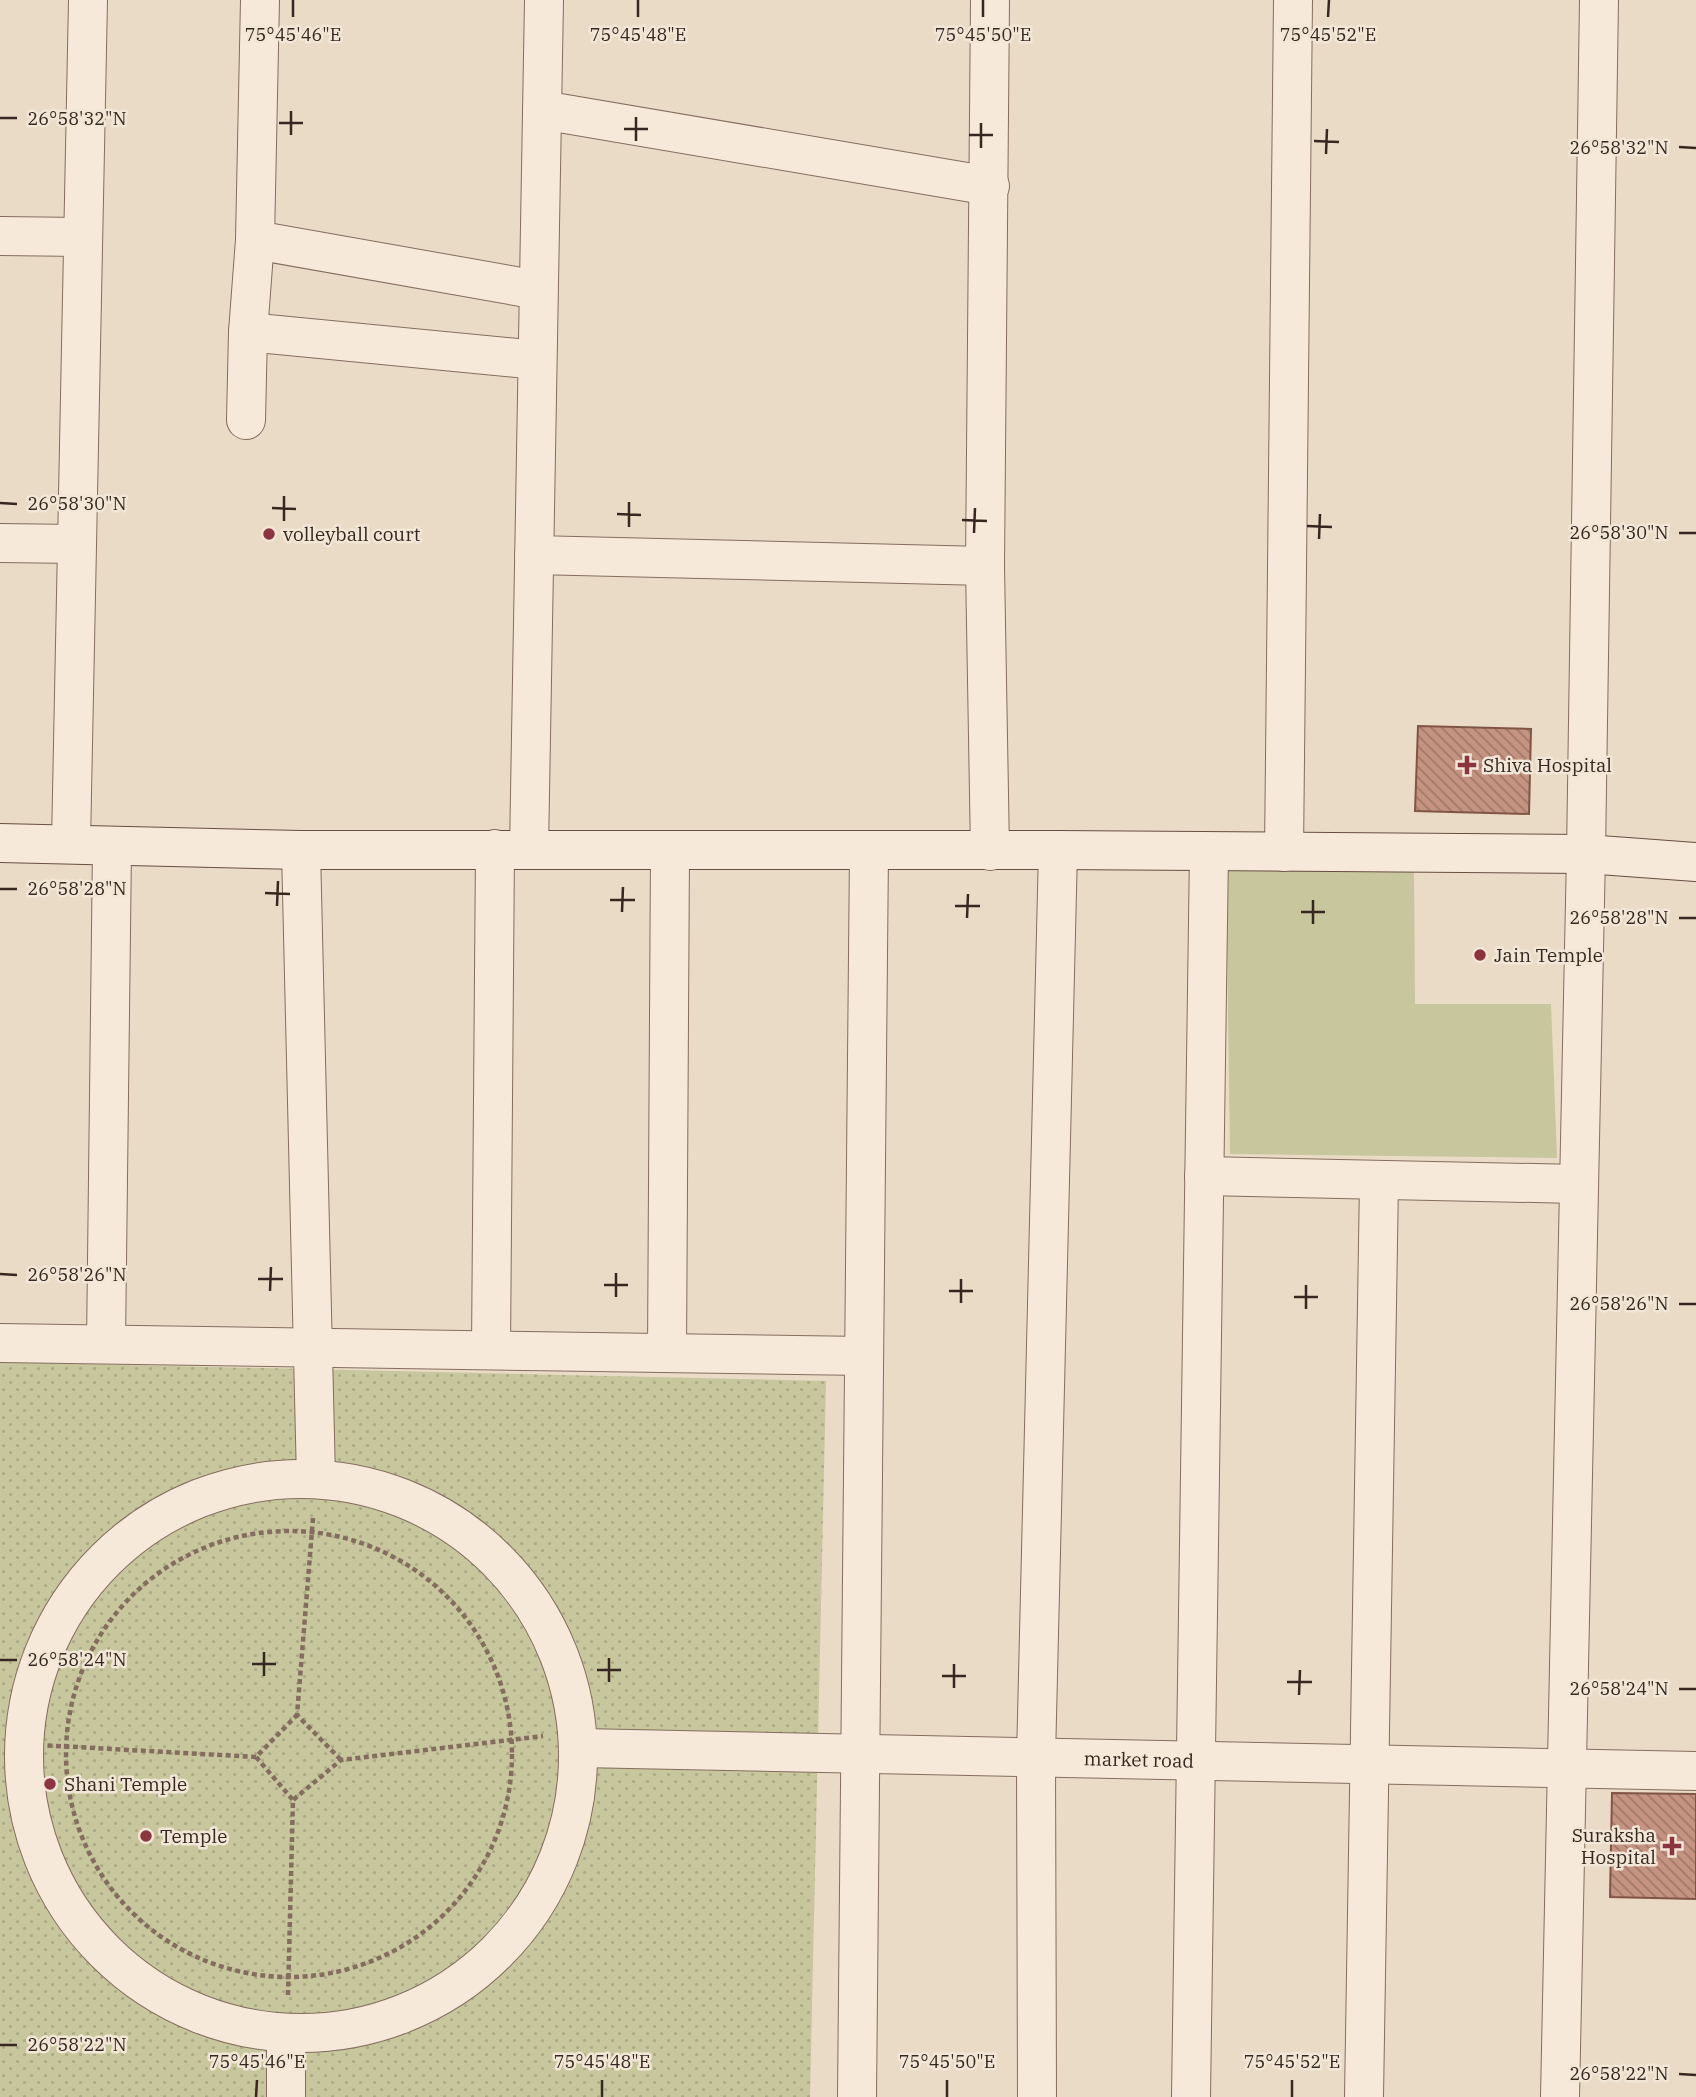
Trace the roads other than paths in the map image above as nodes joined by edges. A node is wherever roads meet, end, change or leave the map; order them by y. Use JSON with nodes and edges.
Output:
{"nodes":[{"id":1,"x":88,"y":0,"type":"edge"},
{"id":2,"x":260,"y":0,"type":"edge"},
{"id":3,"x":544,"y":0,"type":"edge"},
{"id":4,"x":990,"y":0,"type":"edge"},
{"id":5,"x":1293,"y":0,"type":"edge"},
{"id":6,"x":1598,"y":0,"type":"edge"},
{"id":7,"x":542,"y":110,"type":"junction"},
{"id":8,"x":990,"y":186,"type":"junction"},
{"id":9,"x":0,"y":236,"type":"edge"},
{"id":10,"x":83,"y":237,"type":"junction"},
{"id":11,"x":255,"y":240,"type":"junction"},
{"id":12,"x":538,"y":290,"type":"junction"},
{"id":13,"x":247,"y":332,"type":"junction"},
{"id":14,"x":537,"y":360,"type":"junction"},
{"id":15,"x":246,"y":420,"type":"dead end"},
{"id":16,"x":0,"y":543,"type":"edge"},
{"id":17,"x":77,"y":544,"type":"junction"},
{"id":18,"x":534,"y":555,"type":"junction"},
{"id":19,"x":985,"y":566,"type":"junction"},
{"id":20,"x":0,"y":843,"type":"edge"},
{"id":21,"x":71,"y":843,"type":"junction"},
{"id":22,"x":112,"y":847,"type":"junction"},
{"id":23,"x":301,"y":850,"type":"junction"},
{"id":24,"x":512,"y":850,"type":"junction"},
{"id":25,"x":670,"y":850,"type":"junction"},
{"id":26,"x":1058,"y":850,"type":"junction"},
{"id":27,"x":869,"y":851,"type":"junction"},
{"id":28,"x":990,"y":851,"type":"junction"},
{"id":29,"x":1209,"y":852,"type":"junction"},
{"id":30,"x":1284,"y":852,"type":"junction"},
{"id":31,"x":1586,"y":854,"type":"junction"},
{"id":32,"x":1696,"y":862,"type":"edge"},
{"id":33,"x":1204,"y":1176,"type":"junction"},
{"id":34,"x":1379,"y":1182,"type":"junction"},
{"id":35,"x":1578,"y":1184,"type":"junction"},
{"id":36,"x":0,"y":1343,"type":"edge"},
{"id":37,"x":106,"y":1344,"type":"junction"},
{"id":38,"x":313,"y":1348,"type":"junction"},
{"id":39,"x":491,"y":1350,"type":"junction"},
{"id":40,"x":667,"y":1353,"type":"junction"},
{"id":41,"x":864,"y":1356,"type":"junction"},
{"id":42,"x":316,"y":1479,"type":"junction"},
{"id":43,"x":580,"y":1739,"type":"junction"},
{"id":44,"x":11,"y":1744,"type":"edge"},
{"id":45,"x":860,"y":1753,"type":"junction"},
{"id":46,"x":1035,"y":1758,"type":"junction"},
{"id":47,"x":1196,"y":1760,"type":"junction"},
{"id":48,"x":1370,"y":1764,"type":"junction"},
{"id":49,"x":1565,"y":1768,"type":"junction"},
{"id":50,"x":1696,"y":1771,"type":"edge"},
{"id":51,"x":286,"y":2034,"type":"junction"},
{"id":52,"x":286,"y":2097,"type":"edge"},
{"id":53,"x":858,"y":2097,"type":"edge"},
{"id":54,"x":1037,"y":2097,"type":"edge"},
{"id":55,"x":1191,"y":2097,"type":"edge"},
{"id":56,"x":1364,"y":2097,"type":"edge"},
{"id":57,"x":1559,"y":2097,"type":"edge"}],
"edges":[{"from":1,"to":10,"type":"street"},
{"from":2,"to":11,"type":"street"},
{"from":3,"to":7,"type":"street"},
{"from":4,"to":8,"type":"street"},
{"from":5,"to":30,"type":"street"},
{"from":6,"to":31,"type":"street"},
{"from":7,"to":8,"type":"street"},
{"from":7,"to":12,"type":"street"},
{"from":8,"to":19,"type":"street"},
{"from":9,"to":10,"type":"street"},
{"from":10,"to":17,"type":"street"},
{"from":11,"to":12,"type":"street"},
{"from":11,"to":13,"type":"street"},
{"from":12,"to":14,"type":"street"},
{"from":13,"to":14,"type":"street"},
{"from":13,"to":15,"type":"street"},
{"from":14,"to":18,"type":"street"},
{"from":16,"to":17,"type":"street"},
{"from":17,"to":21,"type":"street"},
{"from":18,"to":19,"type":"street"},
{"from":18,"to":24,"type":"street"},
{"from":19,"to":28,"type":"street"},
{"from":20,"to":21,"type":"street"},
{"from":21,"to":22,"type":"street"},
{"from":22,"to":23,"type":"street"},
{"from":22,"to":37,"type":"street"},
{"from":23,"to":24,"type":"street"},
{"from":23,"to":38,"type":"street"},
{"from":24,"to":25,"type":"street"},
{"from":24,"to":39,"type":"street"},
{"from":25,"to":27,"type":"street"},
{"from":25,"to":40,"type":"street"},
{"from":26,"to":28,"type":"street"},
{"from":26,"to":29,"type":"street"},
{"from":26,"to":46,"type":"street"},
{"from":27,"to":28,"type":"street"},
{"from":27,"to":41,"type":"street"},
{"from":29,"to":30,"type":"street"},
{"from":29,"to":33,"type":"street"},
{"from":30,"to":31,"type":"street"},
{"from":31,"to":32,"type":"street"},
{"from":31,"to":35,"type":"street"},
{"from":33,"to":34,"type":"street"},
{"from":33,"to":47,"type":"street"},
{"from":34,"to":35,"type":"street"},
{"from":34,"to":48,"type":"street"},
{"from":35,"to":49,"type":"street"},
{"from":36,"to":37,"type":"street"},
{"from":37,"to":38,"type":"street"},
{"from":38,"to":39,"type":"street"},
{"from":38,"to":42,"type":"street"},
{"from":39,"to":40,"type":"street"},
{"from":40,"to":41,"type":"street"},
{"from":41,"to":45,"type":"street"},
{"from":42,"to":43,"type":"street"},
{"from":42,"to":44,"type":"street"},
{"from":43,"to":45,"type":"street","name":"market road"},
{"from":43,"to":51,"type":"street"},
{"from":44,"to":51,"type":"street"},
{"from":45,"to":46,"type":"street","name":"market road"},
{"from":45,"to":53,"type":"street"},
{"from":46,"to":47,"type":"street","name":"market road"},
{"from":46,"to":54,"type":"street"},
{"from":47,"to":48,"type":"street","name":"market road"},
{"from":47,"to":55,"type":"street"},
{"from":48,"to":49,"type":"street","name":"market road"},
{"from":48,"to":56,"type":"street"},
{"from":49,"to":50,"type":"street","name":"market road"},
{"from":49,"to":57,"type":"street"},
{"from":51,"to":52,"type":"street"}]}
